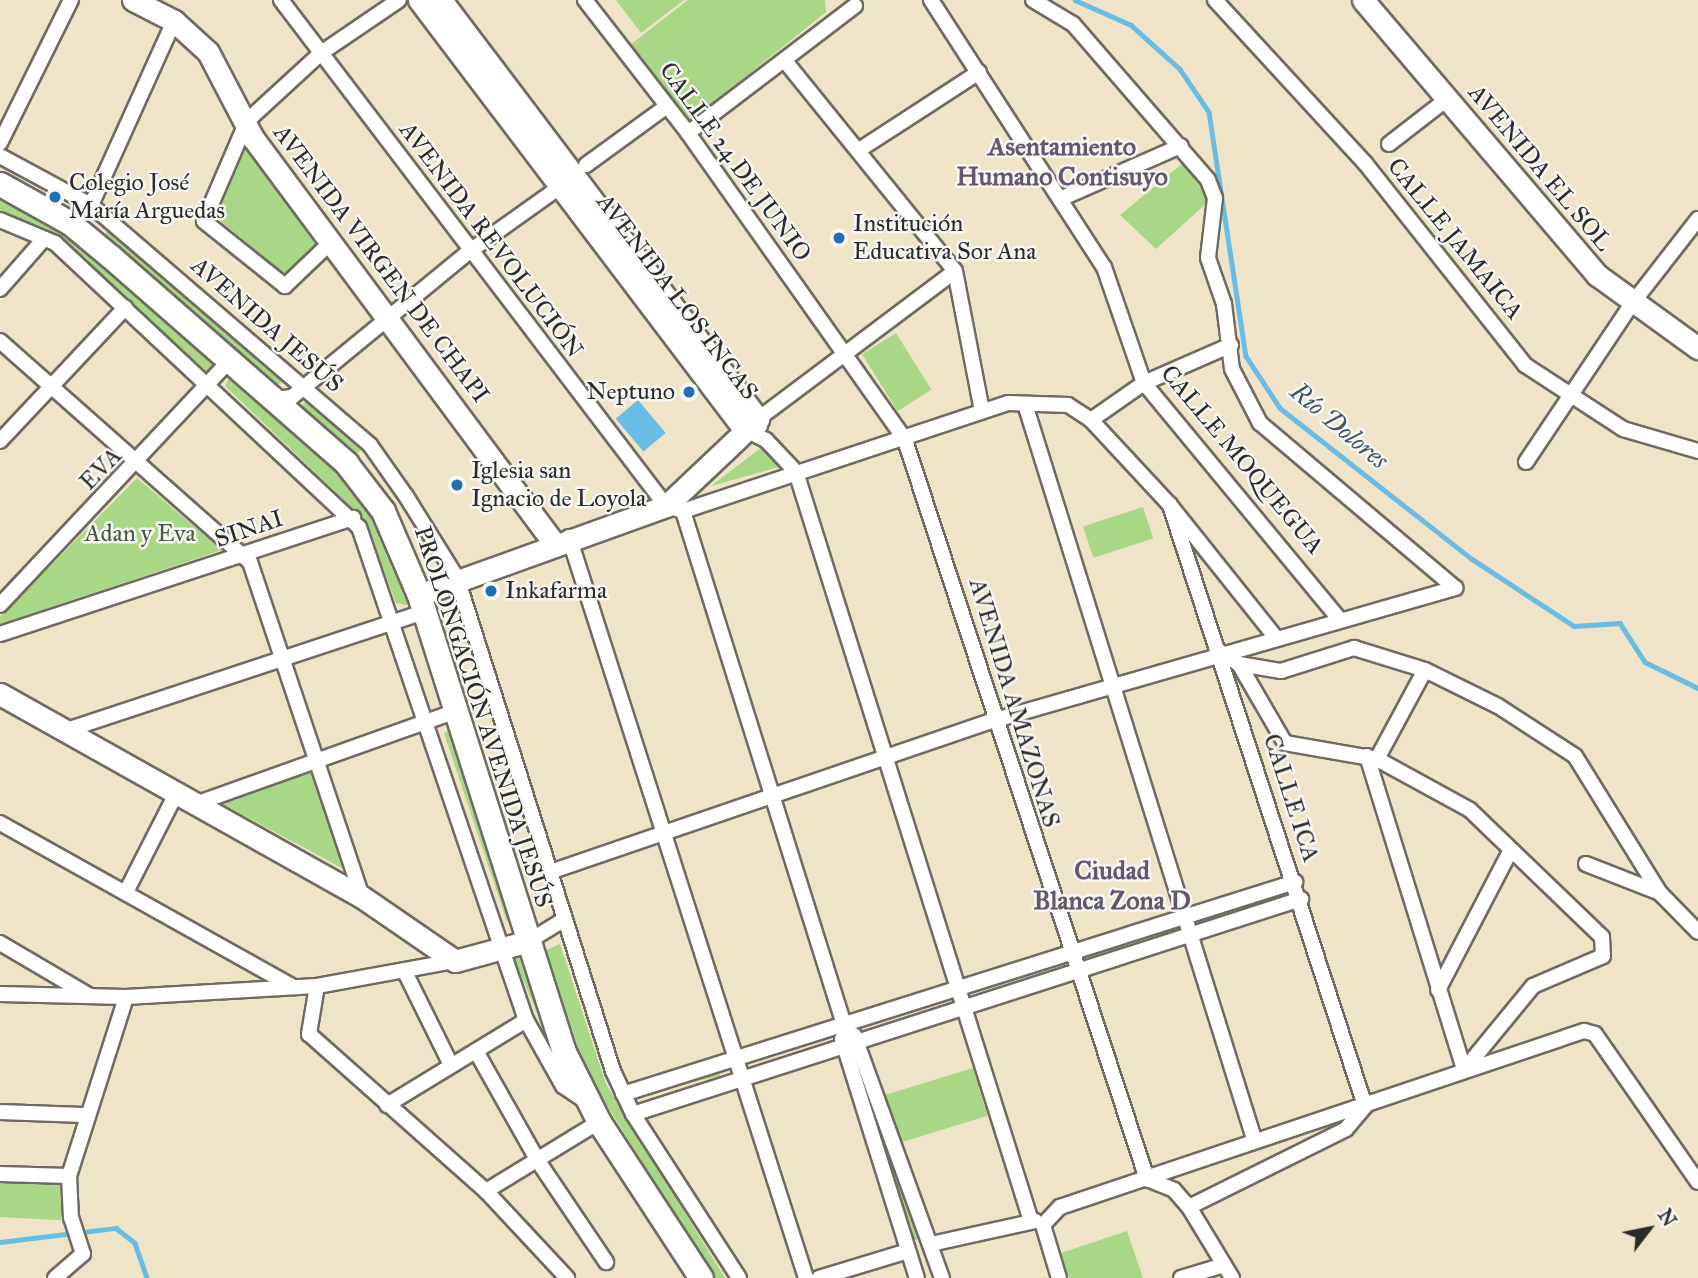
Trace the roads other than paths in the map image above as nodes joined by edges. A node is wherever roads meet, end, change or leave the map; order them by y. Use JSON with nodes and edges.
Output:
{"nodes":[{"id":1,"x":71,"y":0,"type":"edge"},
{"id":2,"x":133,"y":0,"type":"edge"},
{"id":3,"x":281,"y":0,"type":"edge"},
{"id":4,"x":398,"y":0,"type":"edge"},
{"id":5,"x":419,"y":0,"type":"edge"},
{"id":6,"x":441,"y":0,"type":"edge"},
{"id":7,"x":584,"y":0,"type":"edge"},
{"id":8,"x":931,"y":0,"type":"edge"},
{"id":9,"x":1034,"y":0,"type":"edge"},
{"id":10,"x":1215,"y":0,"type":"edge"},
{"id":11,"x":1363,"y":0,"type":"edge"},
{"id":12,"x":855,"y":6,"type":"dead end"},
{"id":13,"x":174,"y":21,"type":"junction"},
{"id":14,"x":321,"y":53,"type":"junction"},
{"id":15,"x":785,"y":61,"type":"junction"},
{"id":16,"x":979,"y":72,"type":"junction"},
{"id":17,"x":1447,"y":99,"type":"junction"},
{"id":18,"x":667,"y":106,"type":"junction"},
{"id":19,"x":247,"y":121,"type":"junction"},
{"id":20,"x":688,"y":133,"type":"junction"},
{"id":21,"x":0,"y":144,"type":"edge"},
{"id":22,"x":1389,"y":144,"type":"dead end"},
{"id":23,"x":1181,"y":146,"type":"junction"},
{"id":24,"x":859,"y":150,"type":"junction"},
{"id":25,"x":0,"y":156,"type":"edge"},
{"id":26,"x":586,"y":165,"type":"dead end"},
{"id":27,"x":0,"y":184,"type":"edge"},
{"id":28,"x":561,"y":186,"type":"junction"},
{"id":29,"x":1060,"y":199,"type":"junction"},
{"id":30,"x":91,"y":205,"type":"junction"},
{"id":31,"x":1698,"y":219,"type":"edge"},
{"id":32,"x":0,"y":220,"type":"edge"},
{"id":33,"x":44,"y":239,"type":"junction"},
{"id":34,"x":331,"y":242,"type":"junction"},
{"id":35,"x":470,"y":251,"type":"junction"},
{"id":36,"x":955,"y":271,"type":"junction"},
{"id":37,"x":0,"y":289,"type":"edge"},
{"id":38,"x":1631,"y":304,"type":"junction"},
{"id":39,"x":125,"y":308,"type":"junction"},
{"id":40,"x":391,"y":321,"type":"junction"},
{"id":41,"x":0,"y":341,"type":"edge"},
{"id":42,"x":1231,"y":345,"type":"junction"},
{"id":43,"x":1698,"y":348,"type":"edge"},
{"id":44,"x":845,"y":352,"type":"junction"},
{"id":45,"x":229,"y":360,"type":"junction"},
{"id":46,"x":1144,"y":383,"type":"junction"},
{"id":47,"x":211,"y":384,"type":"junction"},
{"id":48,"x":305,"y":386,"type":"junction"},
{"id":49,"x":50,"y":389,"type":"junction"},
{"id":50,"x":1569,"y":395,"type":"junction"},
{"id":51,"x":273,"y":399,"type":"junction"},
{"id":52,"x":1025,"y":404,"type":"junction"},
{"id":53,"x":982,"y":411,"type":"junction"},
{"id":54,"x":1091,"y":420,"type":"junction"},
{"id":55,"x":751,"y":424,"type":"junction"},
{"id":56,"x":905,"y":440,"type":"junction"},
{"id":57,"x":0,"y":441,"type":"edge"},
{"id":58,"x":1698,"y":451,"type":"edge"},
{"id":59,"x":1526,"y":462,"type":"dead end"},
{"id":60,"x":136,"y":466,"type":"junction"},
{"id":61,"x":796,"y":472,"type":"junction"},
{"id":62,"x":406,"y":496,"type":"junction"},
{"id":63,"x":1170,"y":505,"type":"junction"},
{"id":64,"x":674,"y":508,"type":"junction"},
{"id":65,"x":383,"y":511,"type":"junction"},
{"id":66,"x":353,"y":517,"type":"junction"},
{"id":67,"x":561,"y":540,"type":"junction"},
{"id":68,"x":241,"y":556,"type":"junction"},
{"id":69,"x":457,"y":578,"type":"junction"},
{"id":70,"x":421,"y":604,"type":"junction"},
{"id":71,"x":0,"y":605,"type":"edge"},
{"id":72,"x":1339,"y":619,"type":"junction"},
{"id":73,"x":394,"y":623,"type":"junction"},
{"id":74,"x":0,"y":634,"type":"edge"},
{"id":75,"x":1276,"y":638,"type":"junction"},
{"id":76,"x":1219,"y":652,"type":"junction"},
{"id":77,"x":284,"y":657,"type":"junction"},
{"id":78,"x":1239,"y":664,"type":"junction"},
{"id":79,"x":1425,"y":670,"type":"junction"},
{"id":80,"x":1109,"y":687,"type":"junction"},
{"id":81,"x":0,"y":694,"type":"edge"},
{"id":82,"x":456,"y":710,"type":"junction"},
{"id":83,"x":995,"y":720,"type":"junction"},
{"id":84,"x":428,"y":722,"type":"junction"},
{"id":85,"x":64,"y":731,"type":"junction"},
{"id":86,"x":1372,"y":758,"type":"junction"},
{"id":87,"x":888,"y":759,"type":"junction"},
{"id":88,"x":320,"y":761,"type":"junction"},
{"id":89,"x":774,"y":793,"type":"junction"},
{"id":90,"x":176,"y":794,"type":"junction"},
{"id":91,"x":195,"y":804,"type":"junction"},
{"id":92,"x":0,"y":822,"type":"edge"},
{"id":93,"x":660,"y":833,"type":"junction"},
{"id":94,"x":1511,"y":850,"type":"junction"},
{"id":95,"x":1586,"y":864,"type":"dead end"},
{"id":96,"x":550,"y":872,"type":"junction"},
{"id":97,"x":1295,"y":883,"type":"junction"},
{"id":98,"x":126,"y":892,"type":"junction"},
{"id":99,"x":1660,"y":893,"type":"junction"},
{"id":100,"x":362,"y":897,"type":"junction"},
{"id":101,"x":1301,"y":899,"type":"junction"},
{"id":102,"x":565,"y":919,"type":"junction"},
{"id":103,"x":1186,"y":919,"type":"junction"},
{"id":104,"x":1698,"y":932,"type":"edge"},
{"id":105,"x":1189,"y":935,"type":"junction"},
{"id":106,"x":529,"y":941,"type":"junction"},
{"id":107,"x":0,"y":943,"type":"edge"},
{"id":108,"x":504,"y":950,"type":"junction"},
{"id":109,"x":1071,"y":957,"type":"junction"},
{"id":110,"x":455,"y":961,"type":"junction"},
{"id":111,"x":406,"y":974,"type":"junction"},
{"id":112,"x":1076,"y":975,"type":"junction"},
{"id":113,"x":317,"y":986,"type":"junction"},
{"id":114,"x":294,"y":988,"type":"junction"},
{"id":115,"x":1438,"y":990,"type":"junction"},
{"id":116,"x":962,"y":991,"type":"junction"},
{"id":117,"x":0,"y":995,"type":"edge"},
{"id":118,"x":90,"y":996,"type":"junction"},
{"id":119,"x":126,"y":997,"type":"junction"},
{"id":120,"x":968,"y":1009,"type":"junction"},
{"id":121,"x":526,"y":1020,"type":"junction"},
{"id":122,"x":845,"y":1028,"type":"junction"},
{"id":123,"x":861,"y":1040,"type":"junction"},
{"id":124,"x":840,"y":1048,"type":"junction"},
{"id":125,"x":476,"y":1051,"type":"junction"},
{"id":126,"x":732,"y":1061,"type":"junction"},
{"id":127,"x":450,"y":1065,"type":"junction"},
{"id":128,"x":1464,"y":1070,"type":"junction"},
{"id":129,"x":739,"y":1082,"type":"junction"},
{"id":130,"x":623,"y":1094,"type":"junction"},
{"id":131,"x":387,"y":1105,"type":"junction"},
{"id":132,"x":1365,"y":1106,"type":"junction"},
{"id":133,"x":0,"y":1112,"type":"edge"},
{"id":134,"x":594,"y":1113,"type":"junction"},
{"id":135,"x":633,"y":1114,"type":"junction"},
{"id":136,"x":84,"y":1115,"type":"junction"},
{"id":137,"x":1254,"y":1139,"type":"junction"},
{"id":138,"x":538,"y":1161,"type":"junction"},
{"id":139,"x":0,"y":1174,"type":"edge"},
{"id":140,"x":69,"y":1176,"type":"junction"},
{"id":141,"x":1147,"y":1179,"type":"junction"},
{"id":142,"x":1698,"y":1182,"type":"edge"},
{"id":143,"x":486,"y":1191,"type":"junction"},
{"id":144,"x":1189,"y":1207,"type":"junction"},
{"id":145,"x":1037,"y":1222,"type":"junction"},
{"id":146,"x":931,"y":1244,"type":"junction"},
{"id":147,"x":908,"y":1251,"type":"junction"},
{"id":148,"x":606,"y":1262,"type":"dead end"},
{"id":149,"x":1224,"y":1265,"type":"junction"},
{"id":150,"x":55,"y":1278,"type":"edge"},
{"id":151,"x":567,"y":1278,"type":"edge"},
{"id":152,"x":701,"y":1278,"type":"edge"},
{"id":153,"x":739,"y":1278,"type":"edge"},
{"id":154,"x":806,"y":1278,"type":"edge"},
{"id":155,"x":819,"y":1278,"type":"edge"},
{"id":156,"x":917,"y":1278,"type":"edge"},
{"id":157,"x":942,"y":1278,"type":"edge"},
{"id":158,"x":1059,"y":1278,"type":"edge"},
{"id":159,"x":1181,"y":1278,"type":"edge"},
{"id":160,"x":1232,"y":1278,"type":"edge"}],
"edges":[{"from":1,"to":21,"type":"street"},
{"from":2,"to":13,"type":"street","name":"AVENIDA VIRGEN DE CHAPI"},
{"from":3,"to":14,"type":"street","name":"AVENIDA REVOLUCIÓN"},
{"from":4,"to":14,"type":"street"},
{"from":5,"to":28,"type":"street","name":"AVENIDA LOS INCAS"},
{"from":6,"to":55,"type":"street","name":"AVENIDA LOS INCAS"},
{"from":7,"to":18,"type":"street","name":"CALLE 24 DE JUNIO"},
{"from":8,"to":16,"type":"street","name":"CALLE MOQUEGUA"},
{"from":9,"to":23,"type":"street"},
{"from":10,"to":50,"type":"street","name":"CALLE JAMAICA"},
{"from":11,"to":17,"type":"street","name":"AVENIDA EL SOL"},
{"from":12,"to":15,"type":"street"},
{"from":13,"to":19,"type":"street","name":"AVENIDA VIRGEN DE CHAPI"},
{"from":13,"to":30,"type":"street"},
{"from":14,"to":19,"type":"street"},
{"from":14,"to":35,"type":"street","name":"AVENIDA REVOLUCIÓN"},
{"from":15,"to":20,"type":"street"},
{"from":15,"to":24,"type":"street"},
{"from":16,"to":24,"type":"street"},
{"from":16,"to":29,"type":"street","name":"CALLE MOQUEGUA"},
{"from":17,"to":22,"type":"street"},
{"from":17,"to":38,"type":"street","name":"AVENIDA EL SOL"},
{"from":18,"to":20,"type":"street","name":"CALLE 24 DE JUNIO"},
{"from":18,"to":26,"type":"street"},
{"from":19,"to":34,"type":"street","name":"AVENIDA VIRGEN DE CHAPI"},
{"from":19,"to":34,"type":"street"},
{"from":20,"to":44,"type":"street","name":"CALLE 24 DE JUNIO"},
{"from":23,"to":29,"type":"street"},
{"from":23,"to":42,"type":"street"},
{"from":24,"to":36,"type":"street"},
{"from":25,"to":30,"type":"street","name":"AVENIDA JESÚS"},
{"from":27,"to":45,"type":"main road","name":"PROLONGACIÓN AVENIDA JESÚS"},
{"from":28,"to":35,"type":"street"},
{"from":28,"to":55,"type":"street","name":"AVENIDA LOS INCAS"},
{"from":29,"to":46,"type":"street","name":"CALLE MOQUEGUA"},
{"from":30,"to":48,"type":"street","name":"AVENIDA JESÚS"},
{"from":31,"to":38,"type":"street"},
{"from":32,"to":33,"type":"street"},
{"from":33,"to":37,"type":"street"},
{"from":33,"to":39,"type":"street"},
{"from":34,"to":40,"type":"street","name":"AVENIDA VIRGEN DE CHAPI"},
{"from":35,"to":40,"type":"street"},
{"from":35,"to":64,"type":"street","name":"AVENIDA REVOLUCIÓN"},
{"from":36,"to":44,"type":"street"},
{"from":36,"to":53,"type":"street"},
{"from":38,"to":43,"type":"street","name":"AVENIDA EL SOL"},
{"from":38,"to":50,"type":"street"},
{"from":39,"to":47,"type":"street"},
{"from":39,"to":49,"type":"street"},
{"from":40,"to":48,"type":"street"},
{"from":40,"to":67,"type":"street","name":"AVENIDA VIRGEN DE CHAPI"},
{"from":41,"to":49,"type":"street"},
{"from":42,"to":46,"type":"street"},
{"from":42,"to":72,"type":"street"},
{"from":44,"to":55,"type":"street"},
{"from":44,"to":56,"type":"street","name":"CALLE 24 DE JUNIO"},
{"from":45,"to":47,"type":"street","name":"EVA"},
{"from":45,"to":51,"type":"main road","name":"PROLONGACIÓN AVENIDA JESÚS"},
{"from":46,"to":54,"type":"street"},
{"from":46,"to":72,"type":"street","name":"CALLE MOQUEGUA"},
{"from":47,"to":60,"type":"street","name":"EVA"},
{"from":47,"to":66,"type":"street"},
{"from":48,"to":51,"type":"street"},
{"from":48,"to":62,"type":"street","name":"AVENIDA JESÚS"},
{"from":49,"to":57,"type":"street"},
{"from":49,"to":60,"type":"street"},
{"from":50,"to":58,"type":"street","name":"CALLE JAMAICA"},
{"from":50,"to":59,"type":"street"},
{"from":51,"to":65,"type":"main road","name":"PROLONGACIÓN AVENIDA JESÚS"},
{"from":52,"to":53,"type":"street"},
{"from":52,"to":54,"type":"street"},
{"from":52,"to":80,"type":"street"},
{"from":53,"to":56,"type":"street"},
{"from":54,"to":63,"type":"street"},
{"from":55,"to":61,"type":"street"},
{"from":55,"to":64,"type":"street","name":"AVENIDA LOS INCAS"},
{"from":56,"to":61,"type":"street"},
{"from":56,"to":83,"type":"street","name":"AVENIDA AMAZONAS"},
{"from":60,"to":68,"type":"street"},
{"from":60,"to":71,"type":"street","name":"EVA"},
{"from":61,"to":64,"type":"street"},
{"from":61,"to":87,"type":"street"},
{"from":62,"to":65,"type":"street"},
{"from":62,"to":69,"type":"street","name":"AVENIDA JESÚS"},
{"from":63,"to":75,"type":"street"},
{"from":63,"to":76,"type":"street","name":"CALLE ICA"},
{"from":64,"to":67,"type":"street","name":"AVENIDA LOS INCAS"},
{"from":64,"to":89,"type":"street","name":"AVENIDA REVOLUCIÓN"},
{"from":65,"to":70,"type":"main road","name":"PROLONGACIÓN AVENIDA JESÚS"},
{"from":66,"to":68,"type":"street","name":"SINAI"},
{"from":66,"to":73,"type":"street"},
{"from":67,"to":69,"type":"street","name":"AVENIDA LOS INCAS"},
{"from":67,"to":93,"type":"street"},
{"from":68,"to":74,"type":"street","name":"SINAI"},
{"from":68,"to":77,"type":"street"},
{"from":69,"to":70,"type":"street","name":"AVENIDA LOS INCAS"},
{"from":69,"to":96,"type":"street","name":"AVENIDA JESÚS"},
{"from":70,"to":73,"type":"street"},
{"from":70,"to":82,"type":"main road","name":"PROLONGACIÓN AVENIDA JESÚS"},
{"from":72,"to":75,"type":"street"},
{"from":73,"to":77,"type":"street"},
{"from":73,"to":84,"type":"street"},
{"from":75,"to":76,"type":"street"},
{"from":76,"to":78,"type":"street"},
{"from":76,"to":80,"type":"street"},
{"from":76,"to":97,"type":"street","name":"CALLE ICA"},
{"from":77,"to":85,"type":"street"},
{"from":77,"to":88,"type":"street"},
{"from":78,"to":79,"type":"street"},
{"from":78,"to":86,"type":"street"},
{"from":79,"to":86,"type":"street"},
{"from":79,"to":99,"type":"street"},
{"from":80,"to":83,"type":"street"},
{"from":80,"to":103,"type":"street"},
{"from":81,"to":85,"type":"street"},
{"from":82,"to":84,"type":"street"},
{"from":82,"to":106,"type":"main road","name":"PROLONGACIÓN AVENIDA JESÚS"},
{"from":83,"to":87,"type":"street"},
{"from":83,"to":109,"type":"street","name":"AVENIDA AMAZONAS"},
{"from":84,"to":88,"type":"street"},
{"from":84,"to":108,"type":"street"},
{"from":85,"to":90,"type":"street"},
{"from":86,"to":94,"type":"street"},
{"from":86,"to":115,"type":"street"},
{"from":87,"to":89,"type":"street"},
{"from":87,"to":116,"type":"street"},
{"from":88,"to":91,"type":"street"},
{"from":88,"to":100,"type":"street"},
{"from":89,"to":93,"type":"street"},
{"from":89,"to":122,"type":"street","name":"AVENIDA REVOLUCIÓN"},
{"from":90,"to":91,"type":"street"},
{"from":90,"to":98,"type":"street"},
{"from":91,"to":100,"type":"street"},
{"from":92,"to":98,"type":"street"},
{"from":93,"to":96,"type":"street"},
{"from":93,"to":126,"type":"street"},
{"from":94,"to":115,"type":"street"},
{"from":94,"to":128,"type":"street"},
{"from":95,"to":99,"type":"street"},
{"from":96,"to":102,"type":"street","name":"AVENIDA JESÚS"},
{"from":97,"to":101,"type":"street","name":"CALLE ICA"},
{"from":97,"to":103,"type":"street"},
{"from":98,"to":114,"type":"street"},
{"from":99,"to":104,"type":"street"},
{"from":100,"to":110,"type":"street"},
{"from":101,"to":105,"type":"street"},
{"from":101,"to":132,"type":"street","name":"CALLE ICA"},
{"from":102,"to":106,"type":"street"},
{"from":102,"to":130,"type":"street","name":"AVENIDA JESÚS"},
{"from":103,"to":105,"type":"street"},
{"from":103,"to":109,"type":"street"},
{"from":105,"to":112,"type":"street"},
{"from":105,"to":137,"type":"street"},
{"from":106,"to":108,"type":"street"},
{"from":106,"to":134,"type":"main road","name":"PROLONGACIÓN AVENIDA JESÚS"},
{"from":107,"to":118,"type":"street"},
{"from":108,"to":110,"type":"street"},
{"from":108,"to":121,"type":"street"},
{"from":109,"to":112,"type":"street","name":"AVENIDA AMAZONAS"},
{"from":109,"to":116,"type":"street"},
{"from":110,"to":111,"type":"street"},
{"from":111,"to":113,"type":"street"},
{"from":111,"to":127,"type":"street"},
{"from":112,"to":120,"type":"street"},
{"from":112,"to":141,"type":"street","name":"AVENIDA AMAZONAS"},
{"from":113,"to":114,"type":"street"},
{"from":113,"to":131,"type":"street"},
{"from":114,"to":119,"type":"street"},
{"from":115,"to":128,"type":"street"},
{"from":116,"to":120,"type":"street"},
{"from":116,"to":122,"type":"street"},
{"from":117,"to":118,"type":"street"},
{"from":118,"to":119,"type":"street"},
{"from":119,"to":136,"type":"street"},
{"from":120,"to":123,"type":"street"},
{"from":120,"to":145,"type":"street"},
{"from":121,"to":125,"type":"street"},
{"from":121,"to":134,"type":"street"},
{"from":122,"to":123,"type":"street"},
{"from":122,"to":124,"type":"street"},
{"from":122,"to":126,"type":"street"},
{"from":123,"to":124,"type":"street"},
{"from":123,"to":146,"type":"street"},
{"from":124,"to":129,"type":"street"},
{"from":124,"to":147,"type":"street"},
{"from":125,"to":127,"type":"street"},
{"from":125,"to":138,"type":"street"},
{"from":126,"to":129,"type":"street"},
{"from":126,"to":130,"type":"street"},
{"from":127,"to":131,"type":"street"},
{"from":128,"to":132,"type":"street"},
{"from":128,"to":142,"type":"street"},
{"from":129,"to":135,"type":"street"},
{"from":129,"to":154,"type":"street"},
{"from":130,"to":135,"type":"street","name":"AVENIDA JESÚS"},
{"from":131,"to":143,"type":"street"},
{"from":132,"to":137,"type":"street"},
{"from":132,"to":144,"type":"street"},
{"from":133,"to":136,"type":"street"},
{"from":134,"to":138,"type":"street"},
{"from":134,"to":152,"type":"main road","name":"PROLONGACIÓN AVENIDA JESÚS"},
{"from":135,"to":153,"type":"street","name":"AVENIDA JESÚS"},
{"from":136,"to":140,"type":"street"},
{"from":137,"to":141,"type":"street"},
{"from":138,"to":143,"type":"street"},
{"from":138,"to":148,"type":"street"},
{"from":139,"to":140,"type":"street"},
{"from":140,"to":150,"type":"street"},
{"from":141,"to":144,"type":"street"},
{"from":141,"to":145,"type":"street"},
{"from":143,"to":151,"type":"street"},
{"from":144,"to":149,"type":"street"},
{"from":145,"to":146,"type":"street"},
{"from":145,"to":158,"type":"street"},
{"from":146,"to":157,"type":"street"},
{"from":147,"to":155,"type":"street"},
{"from":147,"to":156,"type":"street"},
{"from":149,"to":159,"type":"street"},
{"from":149,"to":160,"type":"street"}]}
